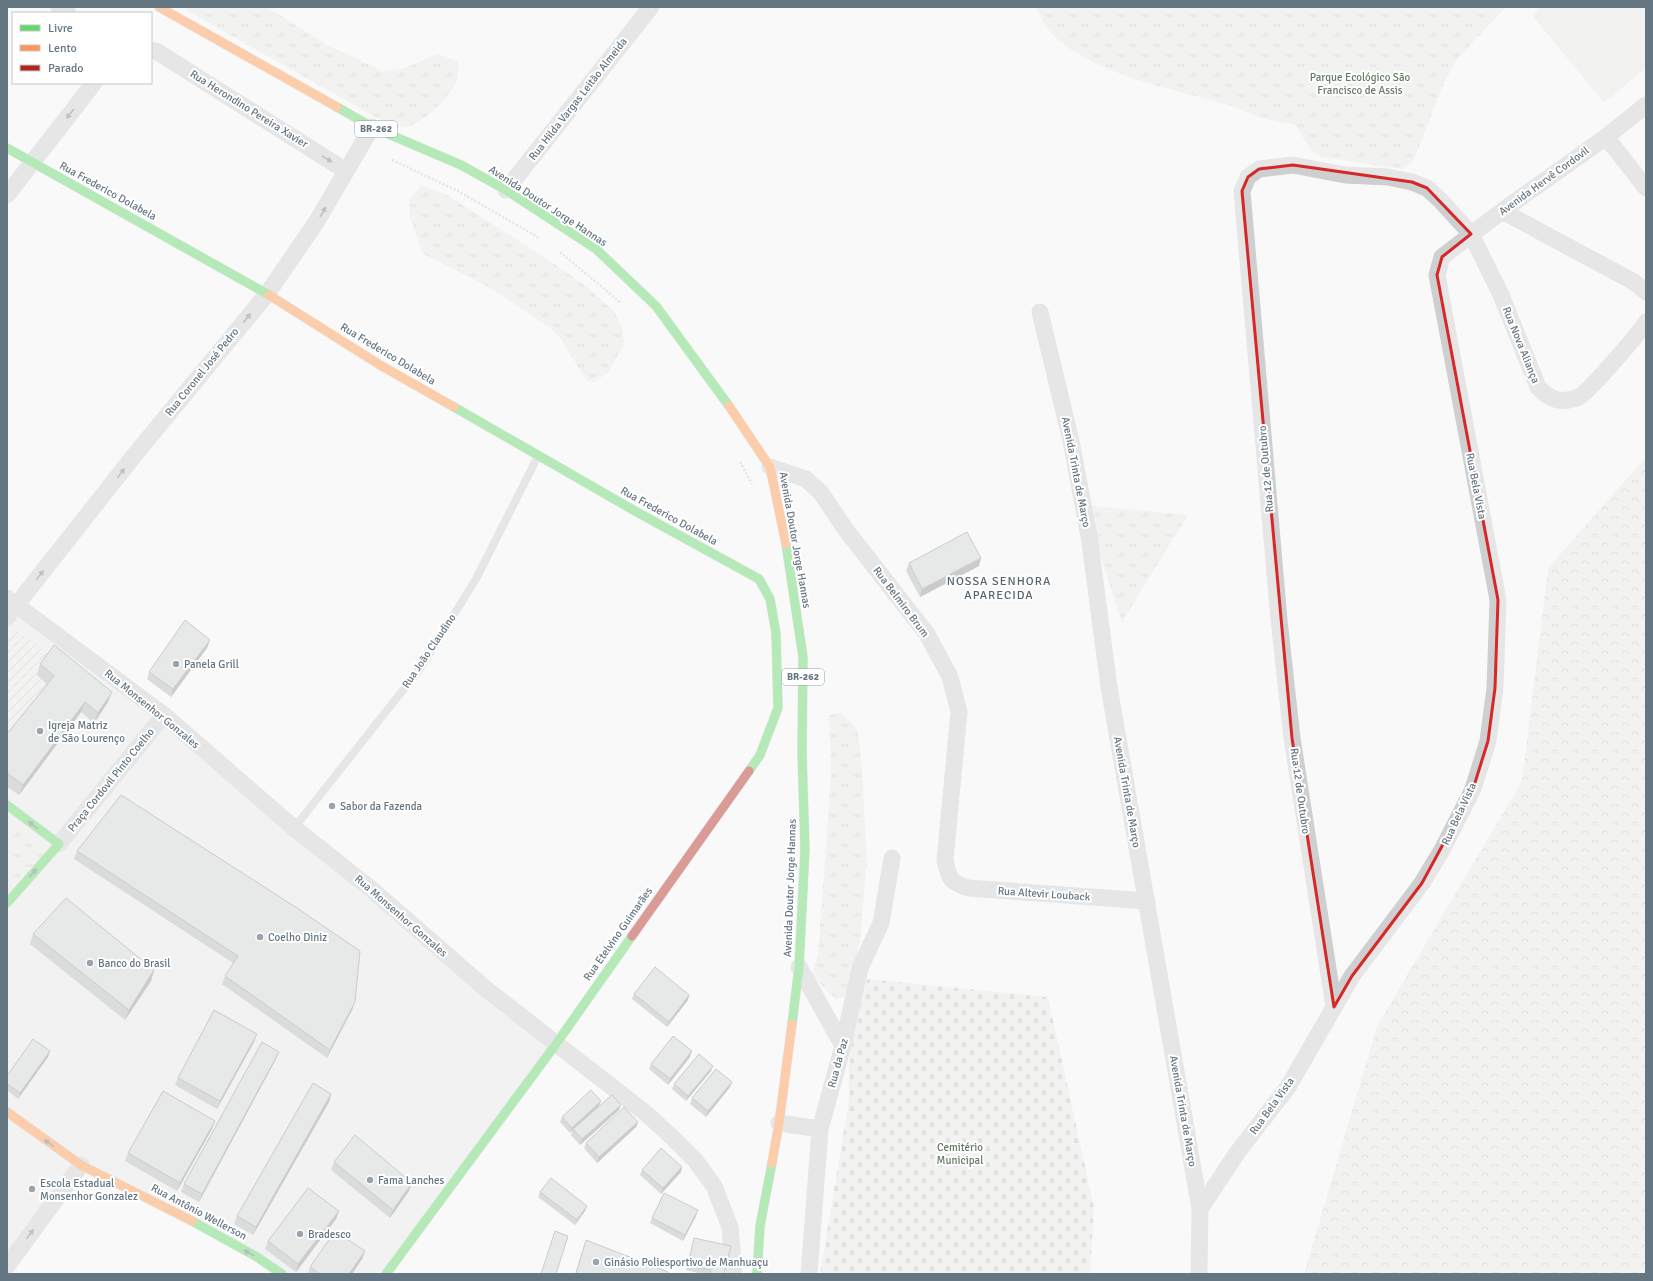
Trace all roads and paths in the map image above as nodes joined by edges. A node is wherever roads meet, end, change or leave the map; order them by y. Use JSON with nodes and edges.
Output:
{"nodes":[{"id":1,"x":651,"y":7,"type":"edge"},
{"id":2,"x":158,"y":10,"type":"edge"},
{"id":3,"x":152,"y":50,"type":"edge"},
{"id":4,"x":93,"y":84,"type":"edge"},
{"id":5,"x":1646,"y":105,"type":"edge"},
{"id":6,"x":372,"y":127,"type":"junction"},
{"id":7,"x":1606,"y":136,"type":"junction"},
{"id":8,"x":7,"y":148,"type":"edge"},
{"id":9,"x":389,"y":158,"type":"dead end"},
{"id":10,"x":32,"y":162,"type":"junction"},
{"id":11,"x":346,"y":171,"type":"junction"},
{"id":12,"x":1646,"y":188,"type":"edge"},
{"id":13,"x":506,"y":190,"type":"junction"},
{"id":14,"x":7,"y":195,"type":"edge"},
{"id":15,"x":1502,"y":211,"type":"junction"},
{"id":16,"x":1470,"y":234,"type":"junction"},
{"id":17,"x":543,"y":240,"type":"dead end"},
{"id":18,"x":556,"y":248,"type":"dead end"},
{"id":19,"x":1442,"y":257,"type":"joint"},
{"id":20,"x":1646,"y":292,"type":"edge"},
{"id":21,"x":267,"y":294,"type":"junction"},
{"id":22,"x":625,"y":307,"type":"dead end"},
{"id":23,"x":1040,"y":312,"type":"dead end"},
{"id":24,"x":1646,"y":322,"type":"edge"},
{"id":25,"x":538,"y":456,"type":"junction"},
{"id":26,"x":739,"y":458,"type":"dead end"},
{"id":27,"x":770,"y":467,"type":"junction"},
{"id":28,"x":755,"y":491,"type":"dead end"},
{"id":29,"x":759,"y":579,"type":"joint"},
{"id":30,"x":10,"y":607,"type":"edge"},
{"id":31,"x":164,"y":716,"type":"junction"},
{"id":32,"x":7,"y":805,"type":"edge"},
{"id":33,"x":294,"y":828,"type":"junction"},
{"id":34,"x":59,"y":844,"type":"junction"},
{"id":35,"x":892,"y":858,"type":"dead end"},
{"id":36,"x":948,"y":874,"type":"joint"},
{"id":37,"x":1147,"y":901,"type":"junction"},
{"id":38,"x":7,"y":903,"type":"edge"},
{"id":39,"x":799,"y":967,"type":"junction"},
{"id":40,"x":1334,"y":1007,"type":"junction"},
{"id":41,"x":556,"y":1044,"type":"junction"},
{"id":42,"x":843,"y":1046,"type":"junction"},
{"id":43,"x":7,"y":1112,"type":"edge"},
{"id":44,"x":779,"y":1123,"type":"junction"},
{"id":45,"x":820,"y":1129,"type":"junction"},
{"id":46,"x":81,"y":1165,"type":"junction"},
{"id":47,"x":1200,"y":1209,"type":"junction"},
{"id":48,"x":7,"y":1266,"type":"edge"},
{"id":49,"x":282,"y":1274,"type":"edge"},
{"id":50,"x":386,"y":1274,"type":"edge"},
{"id":51,"x":734,"y":1274,"type":"edge"},
{"id":52,"x":757,"y":1274,"type":"edge"},
{"id":53,"x":809,"y":1274,"type":"edge"},
{"id":54,"x":1199,"y":1274,"type":"edge"}],
"edges":[{"from":1,"to":13,"type":"street","name":"Rua Hilda Vargas Leitão Almeida"},
{"from":2,"to":6,"type":"main road","name":"Avenida Doutor Jorge Hannas","number":"BR-262"},
{"from":3,"to":11,"type":"street","name":"Rua Herondino Pereira Xavier","one_way":true},
{"from":4,"to":10,"type":"street","one_way":true},
{"from":5,"to":7,"type":"street","name":"Avenida Hervê Cordovil"},
{"from":6,"to":11,"type":"street","name":"Rua Coronel José Pedro"},
{"from":6,"to":13,"type":"main road","name":"Avenida Doutor Jorge Hannas","number":"BR-262"},
{"from":7,"to":12,"type":"street"},
{"from":7,"to":15,"type":"street","name":"Avenida Hervê Cordovil"},
{"from":8,"to":10,"type":"main road","name":"Rua Frederico Dolabela"},
{"from":9,"to":17,"type":"path"},
{"from":10,"to":14,"type":"street"},
{"from":10,"to":21,"type":"main road","name":"Rua Frederico Dolabela"},
{"from":21,"to":11,"type":"street","name":"Rua Coronel José Pedro","one_way":true},
{"from":13,"to":27,"type":"main road","name":"Avenida Doutor Jorge Hannas","number":"BR-262"},
{"from":15,"to":16,"type":"street","name":"Avenida Hervê Cordovil"},
{"from":15,"to":20,"type":"street"},
{"from":16,"to":19,"type":"street","name":"Avenida Hervê Cordovil"},
{"from":16,"to":24,"type":"street","name":"Rua Nova Aliança"},
{"from":16,"to":40,"type":"street","name":"Rua 12 de Outubro"},
{"from":18,"to":22,"type":"path"},
{"from":19,"to":40,"type":"street","name":"Rua Bela Vista"},
{"from":21,"to":25,"type":"main road","name":"Rua Frederico Dolabela"},
{"from":30,"to":21,"type":"street","name":"Rua Coronel José Pedro","one_way":true},
{"from":23,"to":37,"type":"street","name":"Avenida Trinta de Março"},
{"from":25,"to":29,"type":"main road","name":"Rua Frederico Dolabela"},
{"from":25,"to":33,"type":"lane","name":"Rua João Claudino"},
{"from":26,"to":28,"type":"path"},
{"from":27,"to":36,"type":"street","name":"Rua Belmiro Brum"},
{"from":27,"to":39,"type":"main road","name":"Avenida Doutor Jorge Hannas","number":"BR-262"},
{"from":29,"to":41,"type":"main road","name":"Rua Etelvino Guimarães"},
{"from":30,"to":31,"type":"street","name":"Rua Monsenhor Gonzales"},
{"from":31,"to":33,"type":"street","name":"Rua Monsenhor Gonzales"},
{"from":31,"to":34,"type":"street","name":"Praça Cordovil Pinto Coelho"},
{"from":34,"to":32,"type":"main road","one_way":true},
{"from":33,"to":41,"type":"street","name":"Rua Monsenhor Gonzales"},
{"from":38,"to":34,"type":"main road","name":"Praça Cordovil Pinto Coelho","one_way":true},
{"from":35,"to":42,"type":"street","name":"Rua da Paz"},
{"from":36,"to":37,"type":"street","name":"Rua Altevir Louback"},
{"from":37,"to":47,"type":"street","name":"Avenida Trinta de Março"},
{"from":39,"to":42,"type":"street"},
{"from":39,"to":44,"type":"main road","name":"Avenida Doutor Jorge Hannas","number":"BR-262"},
{"from":40,"to":47,"type":"street","name":"Rua Bela Vista"},
{"from":41,"to":50,"type":"main road","name":"Rua Etelvino Guimarães"},
{"from":41,"to":51,"type":"street","name":"Rua Monsenhor Gonzales"},
{"from":42,"to":45,"type":"street","name":"Rua da Paz"},
{"from":46,"to":43,"type":"main road","name":"Rua Antônio Wellerson","one_way":true},
{"from":44,"to":45,"type":"street"},
{"from":44,"to":52,"type":"main road","name":"Avenida Doutor Jorge Hannas","number":"BR-262"},
{"from":45,"to":53,"type":"street","name":"Rua da Paz"},
{"from":48,"to":46,"type":"street","one_way":true},
{"from":49,"to":46,"type":"main road","name":"Rua Antônio Wellerson","one_way":true},
{"from":47,"to":54,"type":"street","name":"Avenida Trinta de Março"}]}
